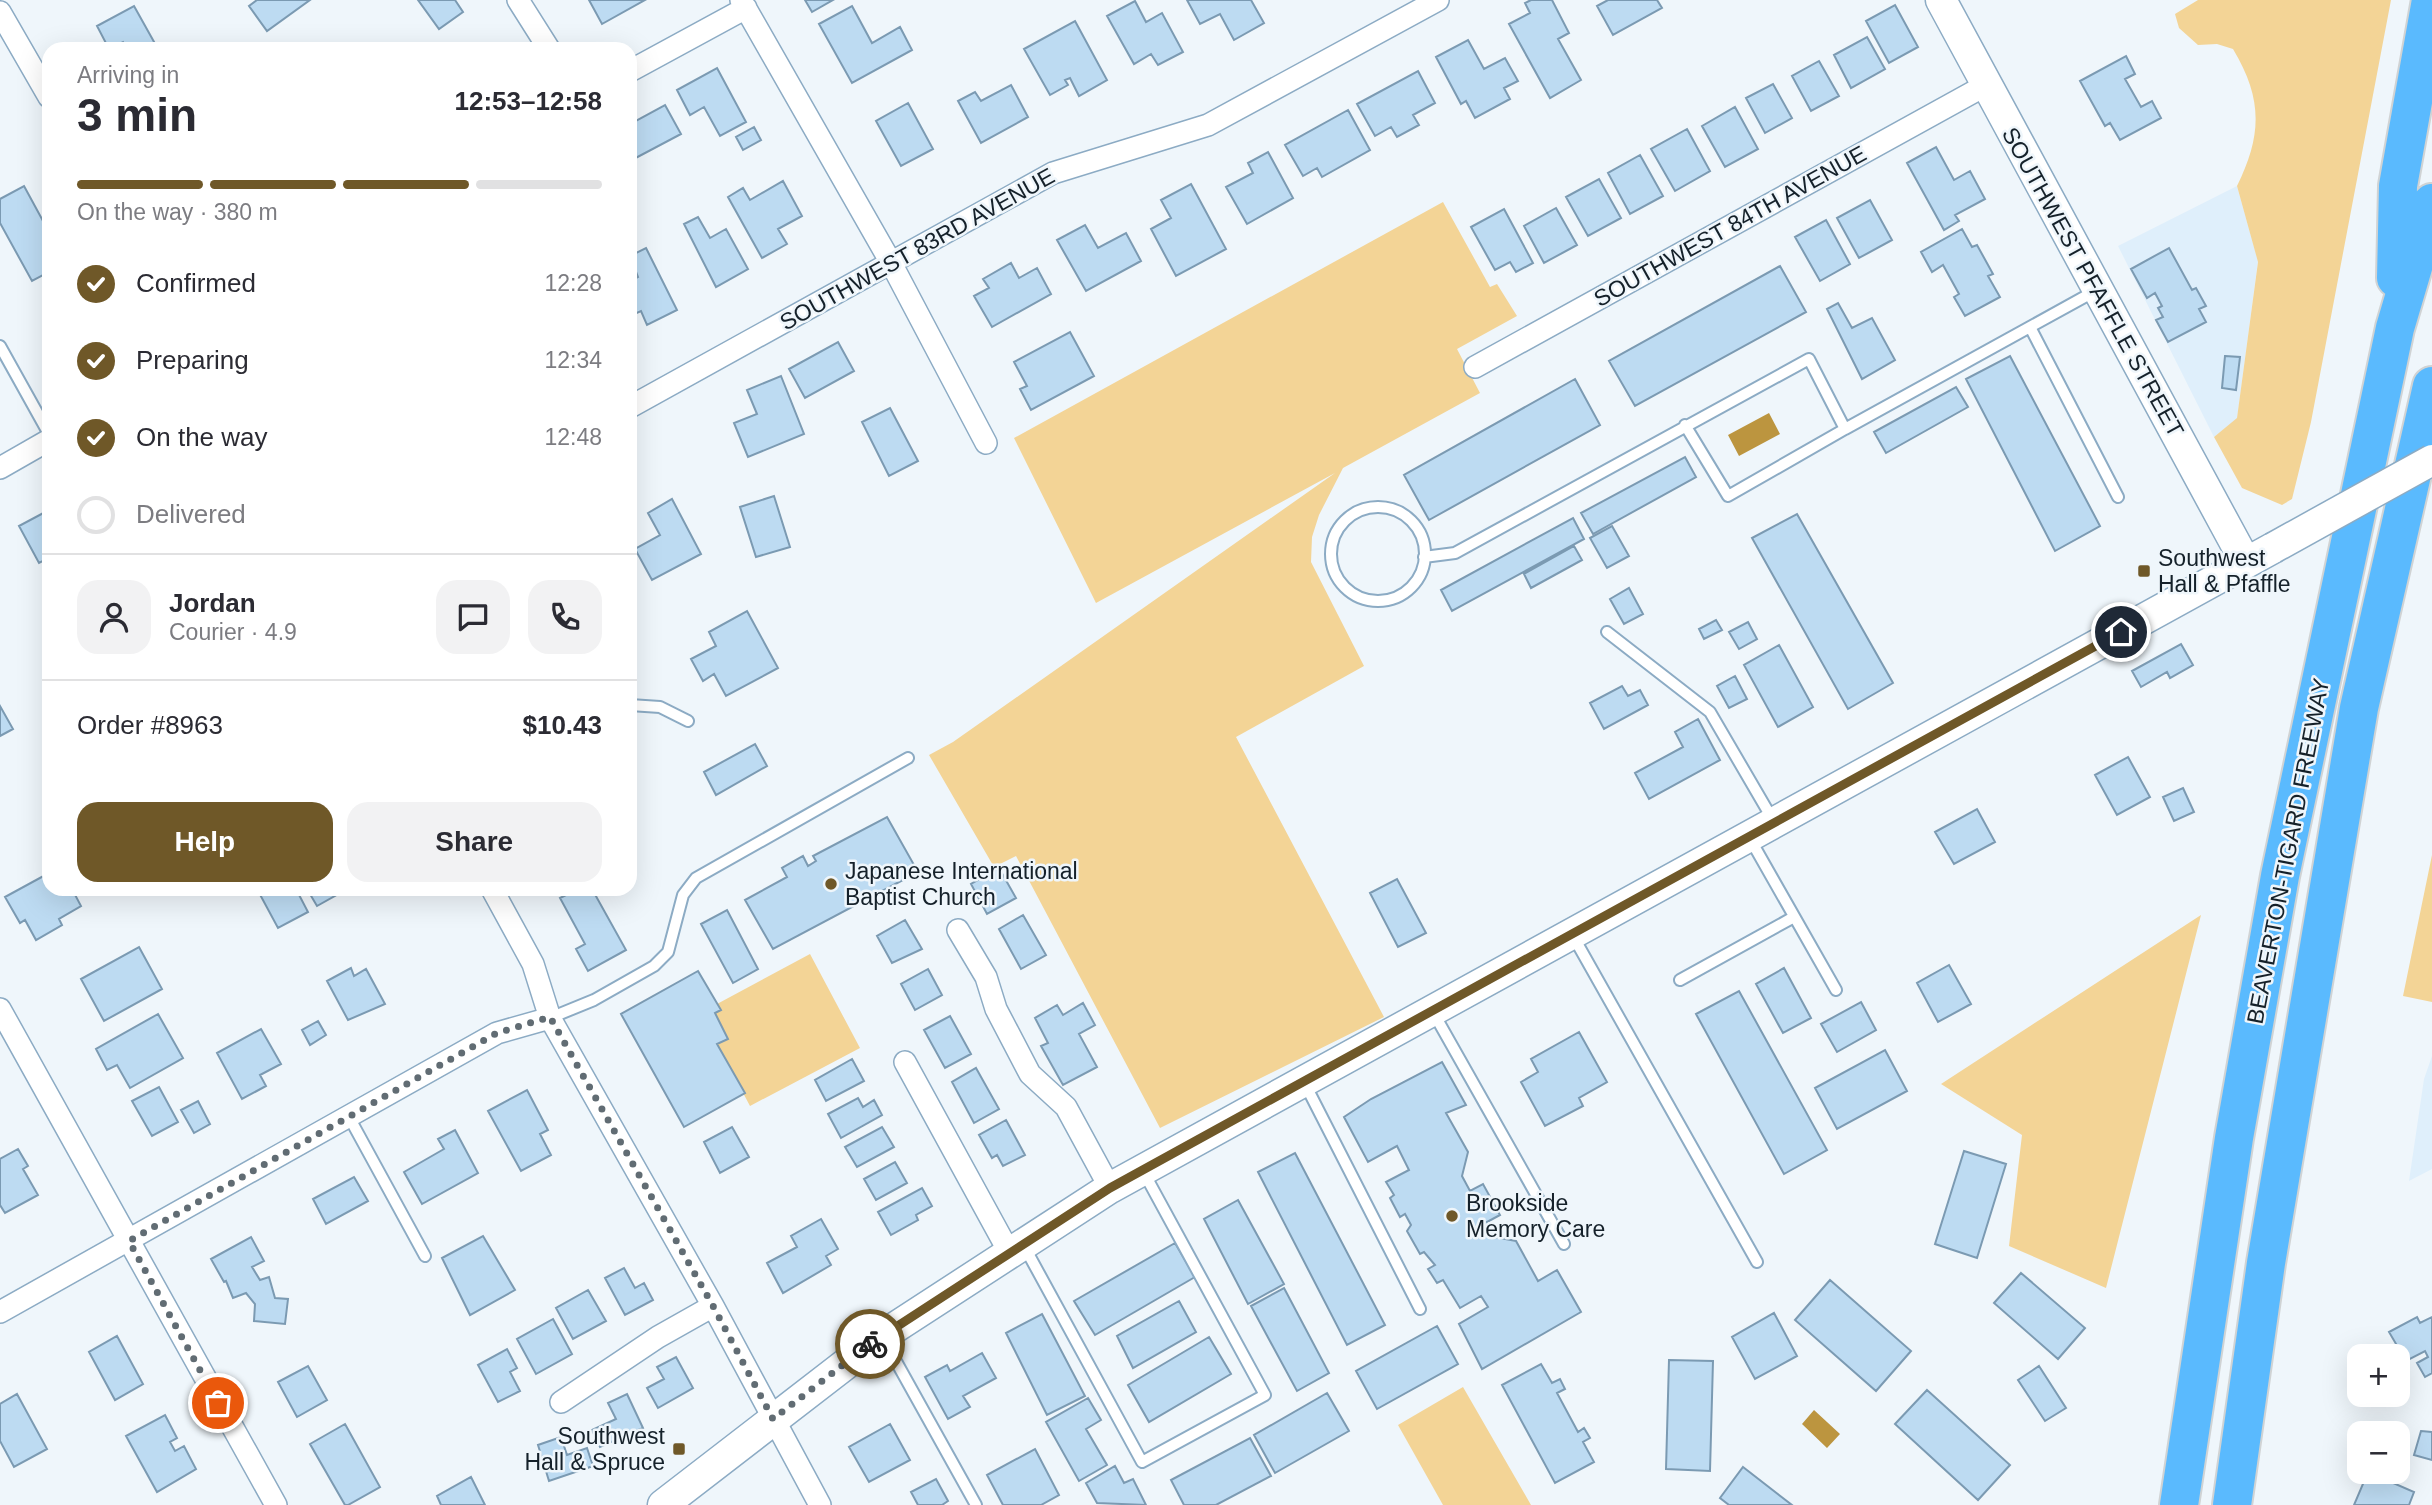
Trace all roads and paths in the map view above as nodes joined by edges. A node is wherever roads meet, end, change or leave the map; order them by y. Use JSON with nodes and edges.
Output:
{"nodes":[{"id":1,"x":517,"y":0,"type":"edge"},
{"id":2,"x":1438,"y":0,"type":"edge"},
{"id":3,"x":1941,"y":0,"type":"edge"},
{"id":4,"x":2431,"y":0,"type":"edge"},
{"id":5,"x":743,"y":4,"type":"edge"},
{"id":6,"x":0,"y":12,"type":"edge"},
{"id":7,"x":544,"y":42,"type":"edge"},
{"id":8,"x":637,"y":67,"type":"edge"},
{"id":9,"x":42,"y":85,"type":"edge"},
{"id":10,"x":1986,"y":85,"type":"junction"},
{"id":11,"x":2432,"y":203,"type":"edge"},
{"id":12,"x":890,"y":261,"type":"junction"},
{"id":13,"x":2097,"y":290,"type":"junction"},
{"id":14,"x":2030,"y":327,"type":"junction"},
{"id":15,"x":2395,"y":328,"type":"junction"},
{"id":16,"x":0,"y":346,"type":"edge"},
{"id":17,"x":1475,"y":368,"type":"dead end"},
{"id":18,"x":2432,"y":386,"type":"edge"},
{"id":19,"x":637,"y":403,"type":"edge"},
{"id":20,"x":42,"y":421,"type":"edge"},
{"id":21,"x":1685,"y":425,"type":"junction"},
{"id":22,"x":1845,"y":429,"type":"junction"},
{"id":23,"x":986,"y":443,"type":"dead end"},
{"id":24,"x":42,"y":444,"type":"edge"},
{"id":25,"x":2432,"y":460,"type":"edge"},
{"id":26,"x":0,"y":468,"type":"edge"},
{"id":27,"x":2118,"y":497,"type":"dead end"},
{"id":28,"x":1424,"y":557,"type":"junction"},
{"id":29,"x":2246,"y":563,"type":"junction"},
{"id":30,"x":1607,"y":632,"type":"dead end"},
{"id":31,"x":637,"y":705,"type":"edge"},
{"id":32,"x":688,"y":721,"type":"dead end"},
{"id":33,"x":908,"y":758,"type":"dead end"},
{"id":34,"x":1774,"y":823,"type":"junction"},
{"id":35,"x":1749,"y":837,"type":"junction"},
{"id":36,"x":496,"y":896,"type":"edge"},
{"id":37,"x":1794,"y":917,"type":"junction"},
{"id":38,"x":958,"y":930,"type":"dead end"},
{"id":39,"x":1572,"y":934,"type":"junction"},
{"id":40,"x":1680,"y":980,"type":"dead end"},
{"id":41,"x":1836,"y":990,"type":"dead end"},
{"id":42,"x":0,"y":1009,"type":"edge"},
{"id":43,"x":1432,"y":1010,"type":"junction"},
{"id":44,"x":550,"y":1017,"type":"junction"},
{"id":45,"x":905,"y":1062,"type":"dead end"},
{"id":46,"x":1304,"y":1082,"type":"junction"},
{"id":47,"x":349,"y":1117,"type":"junction"},
{"id":48,"x":1143,"y":1171,"type":"junction"},
{"id":49,"x":1110,"y":1188,"type":"junction"},
{"id":50,"x":129,"y":1241,"type":"junction"},
{"id":51,"x":1564,"y":1244,"type":"dead end"},
{"id":52,"x":1016,"y":1248,"type":"junction"},
{"id":53,"x":425,"y":1256,"type":"dead end"},
{"id":54,"x":1757,"y":1262,"type":"dead end"},
{"id":55,"x":713,"y":1306,"type":"junction"},
{"id":56,"x":1420,"y":1309,"type":"dead end"},
{"id":57,"x":0,"y":1312,"type":"edge"},
{"id":58,"x":882,"y":1336,"type":"junction"},
{"id":59,"x":561,"y":1402,"type":"dead end"},
{"id":60,"x":773,"y":1419,"type":"junction"},
{"id":61,"x":276,"y":1505,"type":"edge"},
{"id":62,"x":663,"y":1505,"type":"edge"},
{"id":63,"x":820,"y":1505,"type":"edge"},
{"id":64,"x":976,"y":1505,"type":"edge"},
{"id":65,"x":2179,"y":1505,"type":"edge"},
{"id":66,"x":2232,"y":1505,"type":"edge"}],
"edges":[{"from":1,"to":7,"type":"street"},
{"from":2,"to":12,"type":"street","name":"SOUTHWEST 83RD AVENUE"},
{"from":3,"to":10,"type":"main road","name":"SOUTHWEST PFAFFLE STREET"},
{"from":4,"to":15,"type":"highway"},
{"from":5,"to":8,"type":"street"},
{"from":5,"to":12,"type":"street"},
{"from":6,"to":9,"type":"street"},
{"from":10,"to":13,"type":"main road","name":"SOUTHWEST PFAFFLE STREET"},
{"from":10,"to":17,"type":"street","name":"SOUTHWEST 84TH AVENUE"},
{"from":11,"to":15,"type":"highway","name":"BEAVERTON-TIGARD FREEWAY"},
{"from":12,"to":19,"type":"street","name":"SOUTHWEST 83RD AVENUE"},
{"from":12,"to":23,"type":"street"},
{"from":13,"to":14,"type":"lane"},
{"from":13,"to":29,"type":"main road","name":"SOUTHWEST PFAFFLE STREET"},
{"from":14,"to":22,"type":"lane"},
{"from":14,"to":27,"type":"lane"},
{"from":15,"to":65,"type":"highway","name":"BEAVERTON-TIGARD FREEWAY"},
{"from":16,"to":20,"type":"lane"},
{"from":18,"to":66,"type":"highway","name":"BEAVERTON-TIGARD FREEWAY"},
{"from":21,"to":22,"type":"lane"},
{"from":21,"to":22,"type":"lane"},
{"from":21,"to":28,"type":"lane"},
{"from":24,"to":26,"type":"street"},
{"from":25,"to":29,"type":"main road","bridge":true},
{"from":28,"to":28,"type":"lane"},
{"from":29,"to":34,"type":"main road"},
{"from":30,"to":34,"type":"lane"},
{"from":31,"to":32,"type":"lane"},
{"from":33,"to":44,"type":"lane"},
{"from":34,"to":35,"type":"main road"},
{"from":35,"to":37,"type":"lane"},
{"from":35,"to":39,"type":"main road"},
{"from":36,"to":44,"type":"street"},
{"from":37,"to":40,"type":"lane"},
{"from":37,"to":41,"type":"lane"},
{"from":38,"to":49,"type":"street"},
{"from":39,"to":43,"type":"main road"},
{"from":39,"to":54,"type":"lane"},
{"from":42,"to":50,"type":"street"},
{"from":43,"to":46,"type":"main road"},
{"from":43,"to":51,"type":"lane"},
{"from":44,"to":47,"type":"street"},
{"from":44,"to":55,"type":"street"},
{"from":45,"to":52,"type":"street"},
{"from":46,"to":48,"type":"main road"},
{"from":46,"to":56,"type":"lane"},
{"from":47,"to":50,"type":"street"},
{"from":47,"to":53,"type":"lane"},
{"from":48,"to":49,"type":"main road"},
{"from":48,"to":52,"type":"lane"},
{"from":49,"to":52,"type":"main road"},
{"from":50,"to":57,"type":"street"},
{"from":50,"to":61,"type":"street"},
{"from":52,"to":58,"type":"main road"},
{"from":55,"to":59,"type":"street"},
{"from":55,"to":60,"type":"street"},
{"from":58,"to":60,"type":"main road"},
{"from":58,"to":64,"type":"lane"},
{"from":60,"to":62,"type":"main road"},
{"from":60,"to":63,"type":"street"}]}
